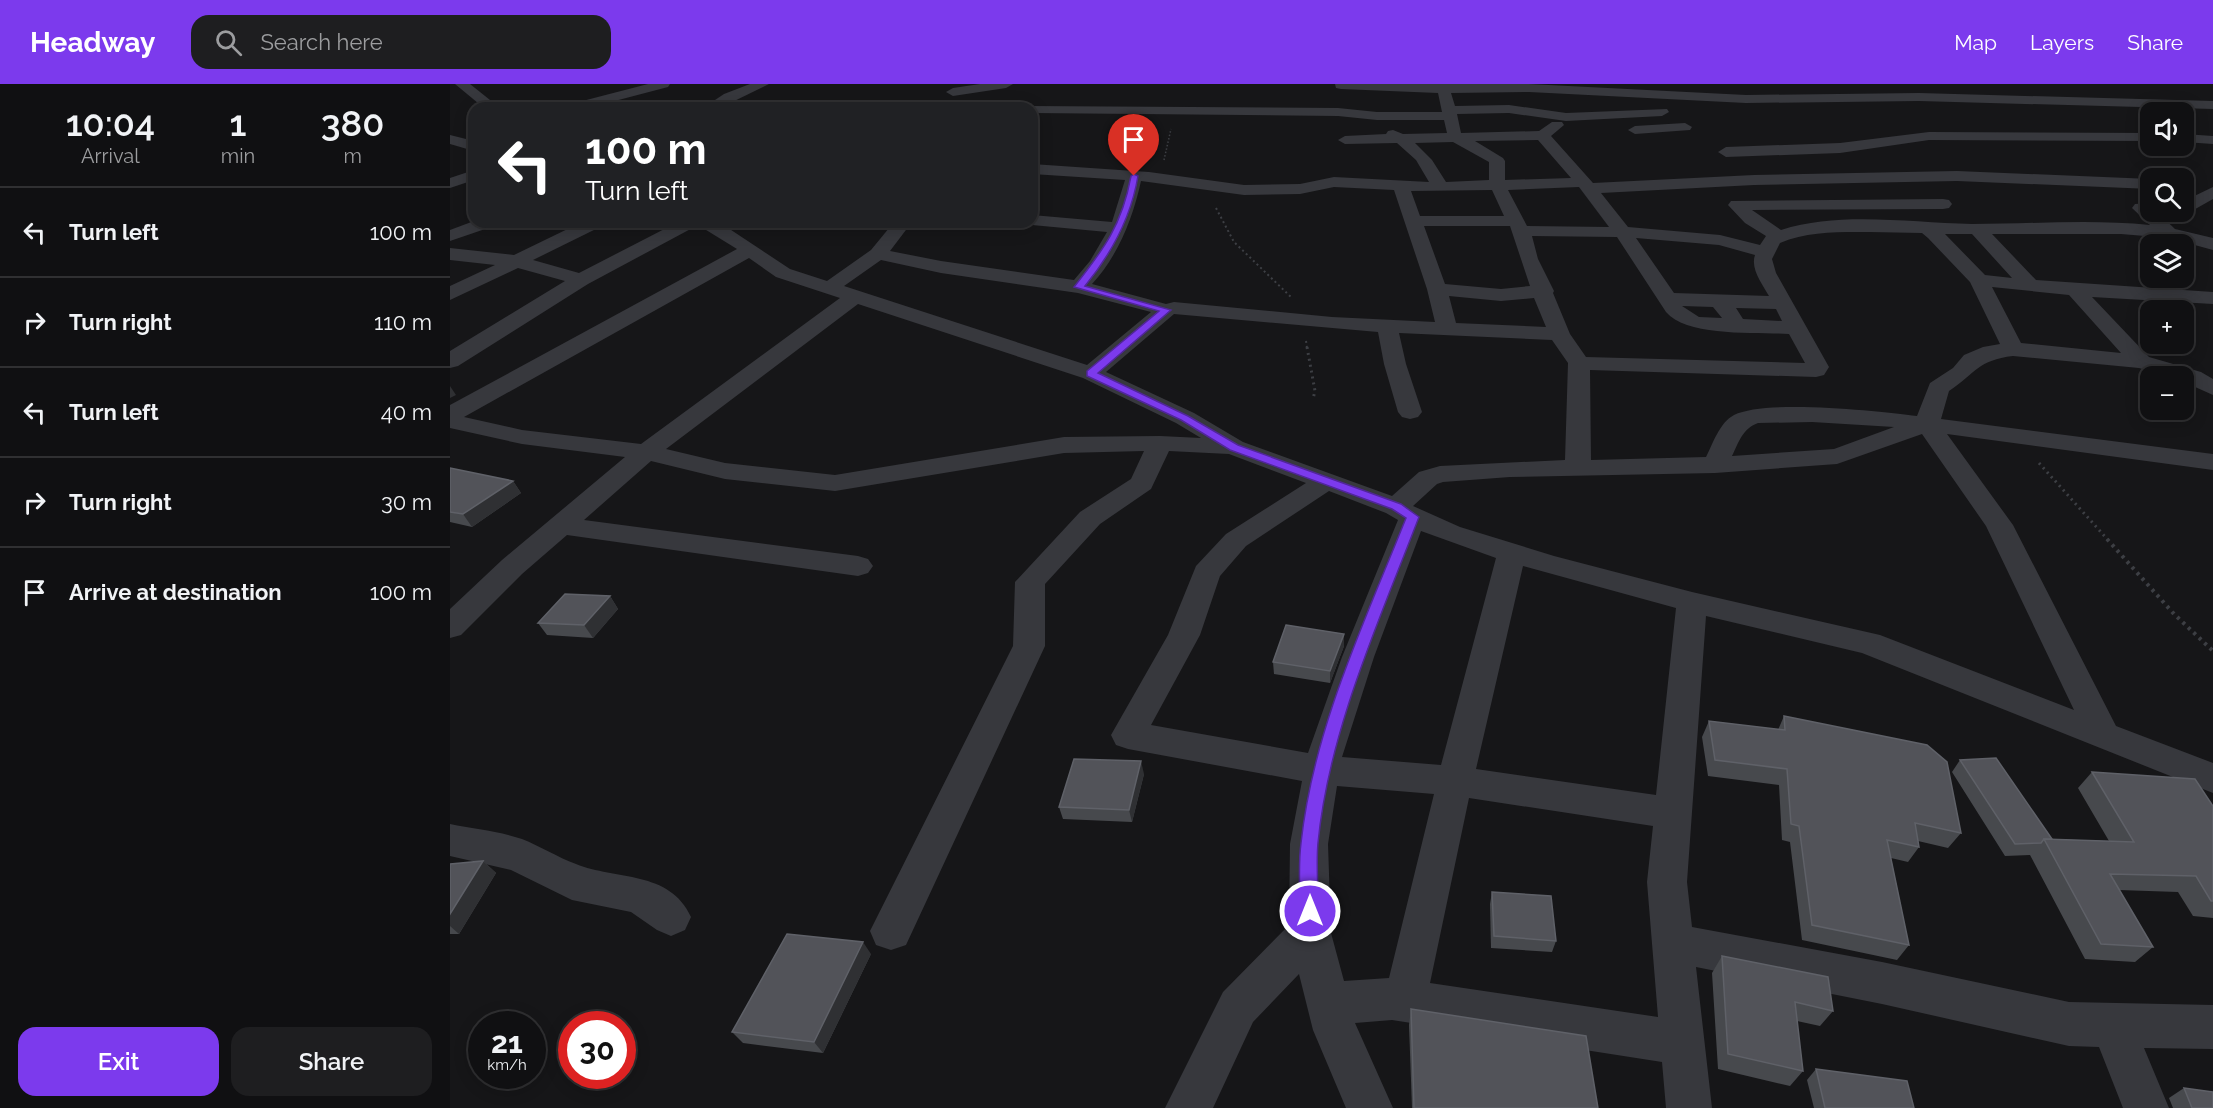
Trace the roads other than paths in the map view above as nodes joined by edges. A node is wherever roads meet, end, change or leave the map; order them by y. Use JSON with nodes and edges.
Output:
{"nodes":[{"id":1,"x":487,"y":84,"type":"edge"},
{"id":2,"x":663,"y":84,"type":"edge"},
{"id":3,"x":762,"y":84,"type":"edge"},
{"id":4,"x":1006,"y":84,"type":"edge"},
{"id":5,"x":1341,"y":84,"type":"edge"},
{"id":6,"x":1685,"y":84,"type":"edge"},
{"id":7,"x":1791,"y":84,"type":"edge"},
{"id":8,"x":1970,"y":84,"type":"edge"},
{"id":9,"x":465,"y":86,"type":"edge"},
{"id":10,"x":979,"y":86,"type":"edge"},
{"id":11,"x":1410,"y":86,"type":"edge"},
{"id":12,"x":1503,"y":88,"type":"junction"},
{"id":13,"x":1603,"y":88,"type":"edge"},
{"id":14,"x":1444,"y":89,"type":"junction"},
{"id":15,"x":1558,"y":90,"type":"junction"},
{"id":16,"x":1693,"y":98,"type":"junction"},
{"id":17,"x":1919,"y":98,"type":"junction"},
{"id":18,"x":1767,"y":99,"type":"junction"},
{"id":19,"x":1813,"y":99,"type":"junction"},
{"id":20,"x":1987,"y":101,"type":"junction"},
{"id":21,"x":485,"y":102,"type":"edge"},
{"id":22,"x":595,"y":102,"type":"edge"},
{"id":23,"x":720,"y":102,"type":"edge"},
{"id":24,"x":933,"y":102,"type":"edge"},
{"id":25,"x":988,"y":102,"type":"edge"},
{"id":26,"x":2213,"y":105,"type":"edge"},
{"id":27,"x":1038,"y":109,"type":"edge"},
{"id":28,"x":1509,"y":109,"type":"junction"},
{"id":29,"x":1704,"y":111,"type":"dead end"},
{"id":30,"x":1956,"y":111,"type":"dead end"},
{"id":31,"x":1338,"y":112,"type":"junction"},
{"id":32,"x":1450,"y":113,"type":"junction"},
{"id":33,"x":1377,"y":116,"type":"junction"},
{"id":34,"x":1570,"y":116,"type":"junction"},
{"id":35,"x":1980,"y":122,"type":"dead end"},
{"id":36,"x":1685,"y":127,"type":"junction"},
{"id":37,"x":1547,"y":133,"type":"junction"},
{"id":38,"x":1455,"y":137,"type":"junction"},
{"id":39,"x":1993,"y":137,"type":"junction"},
{"id":40,"x":2140,"y":137,"type":"edge"},
{"id":41,"x":450,"y":139,"type":"edge"},
{"id":42,"x":1401,"y":139,"type":"junction"},
{"id":43,"x":2194,"y":139,"type":"edge"},
{"id":44,"x":1346,"y":140,"type":"junction"},
{"id":45,"x":2213,"y":140,"type":"edge"},
{"id":46,"x":468,"y":145,"type":"edge"},
{"id":47,"x":468,"y":147,"type":"edge"},
{"id":48,"x":450,"y":151,"type":"edge"},
{"id":49,"x":1726,"y":152,"type":"junction"},
{"id":50,"x":1411,"y":169,"type":"dead end"},
{"id":51,"x":1038,"y":170,"type":"edge"},
{"id":52,"x":1434,"y":170,"type":"junction"},
{"id":53,"x":1134,"y":176,"type":"junction"},
{"id":54,"x":468,"y":177,"type":"edge"},
{"id":55,"x":1908,"y":177,"type":"junction"},
{"id":56,"x":1497,"y":178,"type":"junction"},
{"id":57,"x":1754,"y":180,"type":"junction"},
{"id":58,"x":1334,"y":182,"type":"junction"},
{"id":59,"x":2110,"y":182,"type":"junction"},
{"id":60,"x":450,"y":183,"type":"edge"},
{"id":61,"x":2140,"y":183,"type":"edge"},
{"id":62,"x":1586,"y":185,"type":"junction"},
{"id":63,"x":1401,"y":186,"type":"junction"},
{"id":64,"x":2194,"y":186,"type":"dead end"},
{"id":65,"x":1440,"y":187,"type":"junction"},
{"id":66,"x":2213,"y":187,"type":"edge"},
{"id":67,"x":2213,"y":192,"type":"edge"},
{"id":68,"x":2194,"y":202,"type":"edge"},
{"id":69,"x":2140,"y":204,"type":"edge"},
{"id":70,"x":1955,"y":208,"type":"junction"},
{"id":71,"x":1412,"y":220,"type":"junction"},
{"id":72,"x":1038,"y":221,"type":"edge"},
{"id":73,"x":2159,"y":222,"type":"edge"},
{"id":74,"x":1518,"y":226,"type":"junction"},
{"id":75,"x":472,"y":228,"type":"edge"},
{"id":76,"x":583,"y":228,"type":"edge"},
{"id":77,"x":680,"y":228,"type":"edge"},
{"id":78,"x":718,"y":228,"type":"edge"},
{"id":79,"x":898,"y":228,"type":"edge"},
{"id":80,"x":1118,"y":228,"type":"junction"},
{"id":81,"x":1928,"y":229,"type":"junction"},
{"id":82,"x":1982,"y":229,"type":"junction"},
{"id":83,"x":1621,"y":232,"type":"junction"},
{"id":84,"x":2169,"y":233,"type":"junction"},
{"id":85,"x":450,"y":236,"type":"edge"},
{"id":86,"x":1772,"y":244,"type":"junction"},
{"id":87,"x":2213,"y":244,"type":"edge"},
{"id":88,"x":748,"y":251,"type":"junction"},
{"id":89,"x":878,"y":254,"type":"junction"},
{"id":90,"x":450,"y":255,"type":"edge"},
{"id":91,"x":514,"y":261,"type":"junction"},
{"id":92,"x":581,"y":280,"type":"junction"},
{"id":93,"x":1979,"y":280,"type":"junction"},
{"id":94,"x":2029,"y":284,"type":"junction"},
{"id":95,"x":1079,"y":287,"type":"junction"},
{"id":96,"x":1437,"y":289,"type":"junction"},
{"id":97,"x":2075,"y":290,"type":"junction"},
{"id":98,"x":1544,"y":291,"type":"junction"},
{"id":99,"x":842,"y":292,"type":"junction"},
{"id":100,"x":450,"y":294,"type":"edge"},
{"id":101,"x":1501,"y":295,"type":"junction"},
{"id":102,"x":2213,"y":298,"type":"edge"},
{"id":103,"x":1668,"y":299,"type":"junction"},
{"id":104,"x":1719,"y":301,"type":"junction"},
{"id":105,"x":1782,"y":303,"type":"junction"},
{"id":106,"x":1166,"y":310,"type":"junction"},
{"id":107,"x":1727,"y":325,"type":"junction"},
{"id":108,"x":1387,"y":326,"type":"junction"},
{"id":109,"x":1455,"y":328,"type":"junction"},
{"id":110,"x":1797,"y":328,"type":"junction"},
{"id":111,"x":1559,"y":334,"type":"junction"},
{"id":112,"x":2013,"y":349,"type":"junction"},
{"id":113,"x":450,"y":361,"type":"edge"},
{"id":114,"x":2141,"y":362,"type":"junction"},
{"id":115,"x":1579,"y":363,"type":"junction"},
{"id":116,"x":1732,"y":366,"type":"junction"},
{"id":117,"x":1091,"y":373,"type":"junction"},
{"id":118,"x":2213,"y":388,"type":"edge"},
{"id":119,"x":1410,"y":412,"type":"dead end"},
{"id":120,"x":450,"y":415,"type":"edge"},
{"id":121,"x":450,"y":421,"type":"edge"},
{"id":122,"x":1927,"y":424,"type":"junction"},
{"id":123,"x":1160,"y":443,"type":"junction"},
{"id":124,"x":1234,"y":447,"type":"junction"},
{"id":125,"x":646,"y":452,"type":"junction"},
{"id":126,"x":2213,"y":462,"type":"edge"},
{"id":127,"x":1715,"y":465,"type":"junction"},
{"id":128,"x":1578,"y":468,"type":"junction"},
{"id":129,"x":1327,"y":481,"type":"junction"},
{"id":130,"x":1404,"y":512,"type":"junction"},
{"id":131,"x":560,"y":525,"type":"junction"},
{"id":132,"x":1512,"y":552,"type":"junction"},
{"id":133,"x":858,"y":566,"type":"dead end"},
{"id":134,"x":1692,"y":602,"type":"junction"},
{"id":135,"x":450,"y":627,"type":"edge"},
{"id":136,"x":2105,"y":736,"type":"junction"},
{"id":137,"x":1322,"y":770,"type":"junction"},
{"id":138,"x":2213,"y":778,"type":"edge"},
{"id":139,"x":1455,"y":781,"type":"junction"},
{"id":140,"x":1673,"y":813,"type":"junction"},
{"id":141,"x":450,"y":840,"type":"edge"},
{"id":142,"x":671,"y":917,"type":"dead end"},
{"id":143,"x":891,"y":931,"type":"dead end"},
{"id":144,"x":1310,"y":933,"type":"junction"},
{"id":145,"x":1673,"y":943,"type":"junction"},
{"id":146,"x":1405,"y":1001,"type":"junction"},
{"id":147,"x":1329,"y":1004,"type":"junction"},
{"id":148,"x":2113,"y":1025,"type":"junction"},
{"id":149,"x":2213,"y":1027,"type":"edge"},
{"id":150,"x":1682,"y":1043,"type":"junction"},
{"id":151,"x":1188,"y":1108,"type":"edge"},
{"id":152,"x":1370,"y":1108,"type":"edge"},
{"id":153,"x":1689,"y":1108,"type":"edge"},
{"id":154,"x":2146,"y":1108,"type":"edge"}],
"edges":[{"from":1,"to":9,"type":"street"},
{"from":2,"to":22,"type":"street"},
{"from":3,"to":23,"type":"street"},
{"from":4,"to":10,"type":"street"},
{"from":5,"to":11,"type":"street"},
{"from":5,"to":31,"type":"street"},
{"from":6,"to":16,"type":"street"},
{"from":7,"to":19,"type":"street"},
{"from":8,"to":20,"type":"street"},
{"from":9,"to":21,"type":"street"},
{"from":10,"to":24,"type":"street"},
{"from":10,"to":25,"type":"street"},
{"from":11,"to":14,"type":"street"},
{"from":12,"to":14,"type":"street"},
{"from":12,"to":15,"type":"street"},
{"from":12,"to":28,"type":"street"},
{"from":13,"to":15,"type":"street"},
{"from":13,"to":16,"type":"street"},
{"from":14,"to":32,"type":"street"},
{"from":15,"to":34,"type":"street"},
{"from":16,"to":18,"type":"street"},
{"from":17,"to":19,"type":"street"},
{"from":17,"to":20,"type":"street"},
{"from":17,"to":30,"type":"street"},
{"from":18,"to":19,"type":"street"},
{"from":18,"to":29,"type":"street"},
{"from":20,"to":26,"type":"street"},
{"from":27,"to":31,"type":"street"},
{"from":28,"to":32,"type":"street"},
{"from":28,"to":34,"type":"street"},
{"from":31,"to":33,"type":"street"},
{"from":31,"to":44,"type":"street"},
{"from":32,"to":33,"type":"street"},
{"from":32,"to":38,"type":"street"},
{"from":33,"to":42,"type":"street"},
{"from":34,"to":36,"type":"street"},
{"from":34,"to":37,"type":"street"},
{"from":35,"to":39,"type":"street"},
{"from":36,"to":37,"type":"street"},
{"from":36,"to":49,"type":"street"},
{"from":37,"to":38,"type":"street"},
{"from":37,"to":62,"type":"street"},
{"from":38,"to":42,"type":"street"},
{"from":38,"to":56,"type":"street"},
{"from":39,"to":40,"type":"street"},
{"from":39,"to":49,"type":"street"},
{"from":41,"to":46,"type":"street"},
{"from":42,"to":44,"type":"street"},
{"from":42,"to":52,"type":"street"},
{"from":43,"to":45,"type":"street"},
{"from":44,"to":58,"type":"street"},
{"from":47,"to":48,"type":"street"},
{"from":49,"to":57,"type":"street"},
{"from":50,"to":52,"type":"street"},
{"from":51,"to":53,"type":"street"},
{"from":52,"to":56,"type":"street"},
{"from":52,"to":65,"type":"street"},
{"from":53,"to":58,"type":"street"},
{"from":53,"to":80,"type":"street"},
{"from":54,"to":60,"type":"street"},
{"from":55,"to":57,"type":"street"},
{"from":55,"to":59,"type":"street"},
{"from":55,"to":70,"type":"street"},
{"from":56,"to":62,"type":"street"},
{"from":56,"to":65,"type":"street"},
{"from":56,"to":74,"type":"street"},
{"from":57,"to":62,"type":"street"},
{"from":58,"to":63,"type":"street"},
{"from":59,"to":61,"type":"street"},
{"from":59,"to":69,"type":"street"},
{"from":62,"to":83,"type":"street"},
{"from":63,"to":65,"type":"street"},
{"from":63,"to":71,"type":"street"},
{"from":64,"to":66,"type":"street"},
{"from":67,"to":68,"type":"street"},
{"from":70,"to":82,"type":"street"},
{"from":70,"to":86,"type":"street"},
{"from":71,"to":74,"type":"street"},
{"from":71,"to":96,"type":"street"},
{"from":72,"to":80,"type":"street"},
{"from":73,"to":84,"type":"street"},
{"from":74,"to":83,"type":"street"},
{"from":74,"to":98,"type":"street"},
{"from":75,"to":85,"type":"street"},
{"from":76,"to":91,"type":"street"},
{"from":77,"to":92,"type":"street"},
{"from":78,"to":88,"type":"street"},
{"from":79,"to":89,"type":"street"},
{"from":80,"to":95,"type":"street"},
{"from":81,"to":82,"type":"street"},
{"from":81,"to":86,"type":"street"},
{"from":81,"to":93,"type":"street"},
{"from":82,"to":84,"type":"street"},
{"from":82,"to":94,"type":"street"},
{"from":83,"to":86,"type":"street"},
{"from":83,"to":103,"type":"street"},
{"from":84,"to":87,"type":"street"},
{"from":86,"to":105,"type":"street"},
{"from":88,"to":99,"type":"street"},
{"from":88,"to":120,"type":"street"},
{"from":89,"to":95,"type":"street"},
{"from":89,"to":99,"type":"street"},
{"from":90,"to":91,"type":"street"},
{"from":91,"to":92,"type":"street"},
{"from":91,"to":100,"type":"street"},
{"from":92,"to":113,"type":"street"},
{"from":93,"to":94,"type":"street"},
{"from":93,"to":112,"type":"street"},
{"from":94,"to":97,"type":"street"},
{"from":95,"to":106,"type":"street"},
{"from":96,"to":101,"type":"street"},
{"from":96,"to":109,"type":"street"},
{"from":97,"to":102,"type":"street"},
{"from":97,"to":114,"type":"street"},
{"from":98,"to":101,"type":"street"},
{"from":98,"to":111,"type":"street"},
{"from":99,"to":117,"type":"street"},
{"from":99,"to":125,"type":"street"},
{"from":101,"to":109,"type":"street"},
{"from":103,"to":104,"type":"street"},
{"from":103,"to":107,"type":"street"},
{"from":104,"to":105,"type":"street"},
{"from":104,"to":107,"type":"street"},
{"from":105,"to":110,"type":"street"},
{"from":106,"to":108,"type":"street"},
{"from":106,"to":117,"type":"street"},
{"from":107,"to":110,"type":"street"},
{"from":107,"to":116,"type":"street"},
{"from":108,"to":109,"type":"street"},
{"from":108,"to":119,"type":"street"},
{"from":109,"to":111,"type":"street"},
{"from":110,"to":116,"type":"street"},
{"from":111,"to":115,"type":"street"},
{"from":112,"to":114,"type":"street"},
{"from":112,"to":122,"type":"street"},
{"from":114,"to":118,"type":"street"},
{"from":115,"to":116,"type":"street"},
{"from":115,"to":128,"type":"street"},
{"from":117,"to":124,"type":"street"},
{"from":121,"to":125,"type":"street"},
{"from":122,"to":126,"type":"street"},
{"from":122,"to":127,"type":"street"},
{"from":122,"to":127,"type":"street"},
{"from":122,"to":136,"type":"street"},
{"from":123,"to":124,"type":"street"},
{"from":123,"to":125,"type":"street"},
{"from":123,"to":143,"type":"street"},
{"from":124,"to":129,"type":"street"},
{"from":125,"to":131,"type":"street"},
{"from":127,"to":128,"type":"street"},
{"from":128,"to":130,"type":"street"},
{"from":129,"to":130,"type":"street"},
{"from":129,"to":137,"type":"street"},
{"from":130,"to":132,"type":"street"},
{"from":130,"to":137,"type":"street"},
{"from":131,"to":133,"type":"street"},
{"from":131,"to":135,"type":"street"},
{"from":132,"to":134,"type":"street"},
{"from":132,"to":139,"type":"street"},
{"from":134,"to":136,"type":"street"},
{"from":134,"to":140,"type":"street"},
{"from":136,"to":138,"type":"street"},
{"from":137,"to":139,"type":"street"},
{"from":137,"to":144,"type":"street"},
{"from":139,"to":140,"type":"street"},
{"from":139,"to":146,"type":"street"},
{"from":140,"to":145,"type":"street"},
{"from":141,"to":142,"type":"street"},
{"from":144,"to":147,"type":"street"},
{"from":144,"to":151,"type":"street"},
{"from":145,"to":148,"type":"street"},
{"from":145,"to":150,"type":"street"},
{"from":146,"to":147,"type":"street"},
{"from":146,"to":150,"type":"street"},
{"from":147,"to":152,"type":"street"},
{"from":148,"to":149,"type":"street"},
{"from":148,"to":154,"type":"street"},
{"from":150,"to":153,"type":"street"}]}
